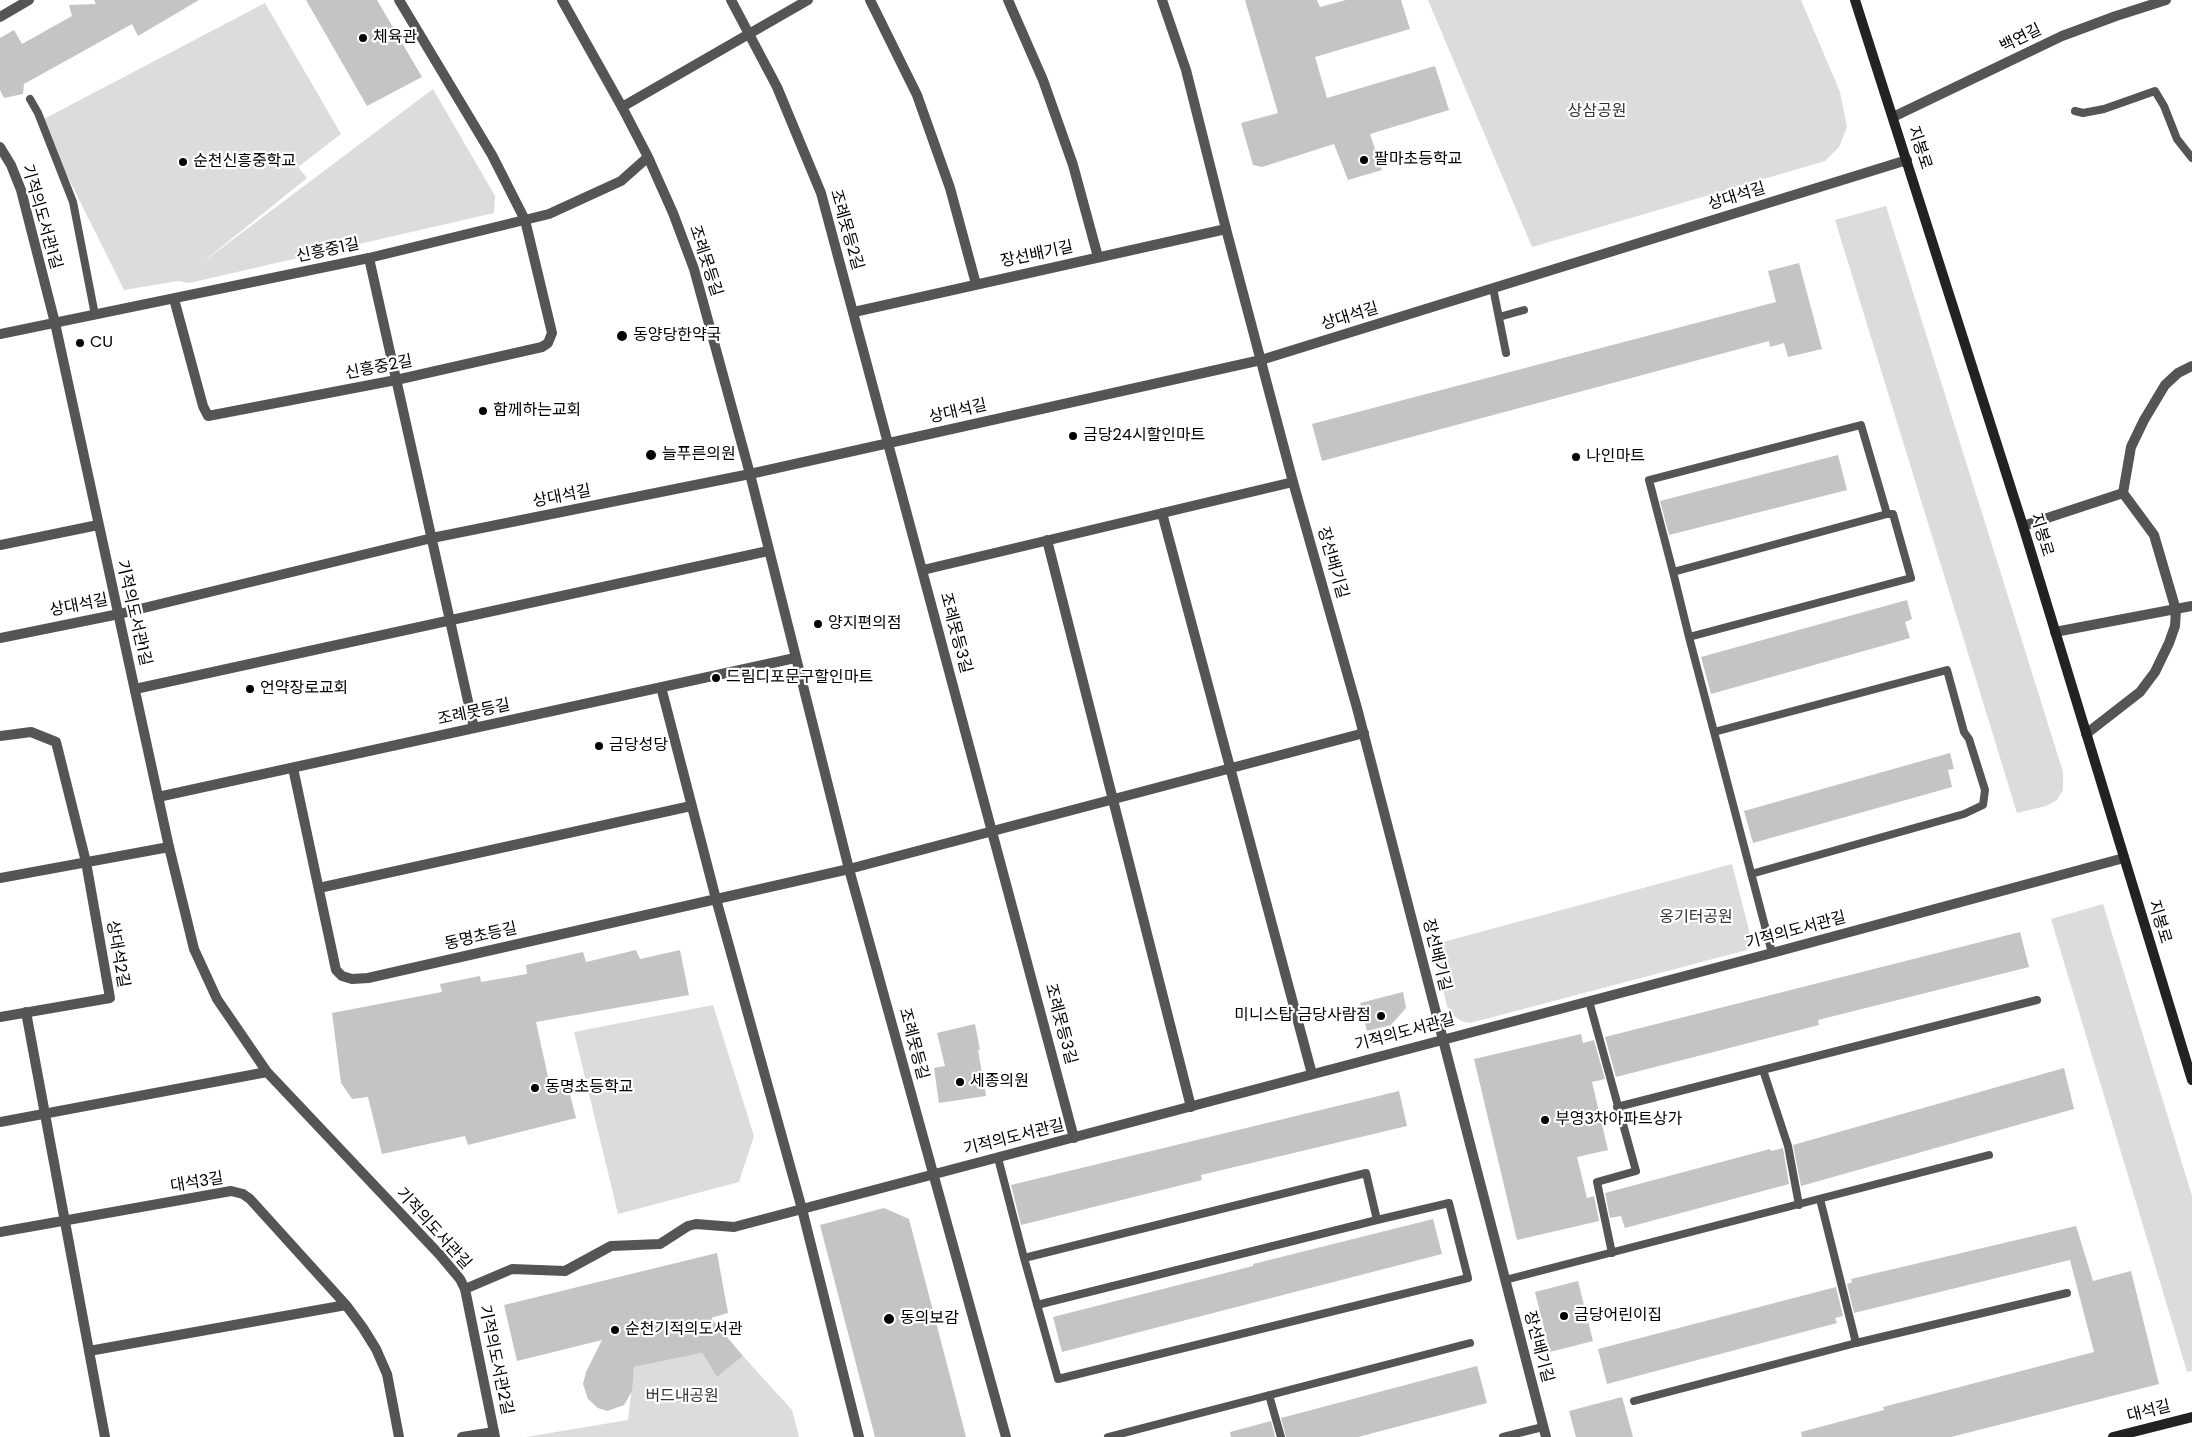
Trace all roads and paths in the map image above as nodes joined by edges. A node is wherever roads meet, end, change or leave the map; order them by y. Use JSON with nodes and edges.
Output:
{"nodes":[{"id":1,"x":29,"y":0,"type":"edge"},
{"id":2,"x":399,"y":0,"type":"edge"},
{"id":3,"x":562,"y":0,"type":"edge"},
{"id":4,"x":731,"y":0,"type":"edge"},
{"id":5,"x":808,"y":0,"type":"edge"},
{"id":6,"x":870,"y":0,"type":"edge"},
{"id":7,"x":1008,"y":0,"type":"edge"},
{"id":8,"x":1162,"y":0,"type":"edge"},
{"id":9,"x":1855,"y":0,"type":"edge"},
{"id":10,"x":2166,"y":0,"type":"edge"},
{"id":11,"x":0,"y":16,"type":"edge"},
{"id":12,"x":750,"y":34,"type":"junction"},
{"id":13,"x":30,"y":100,"type":"dead end"},
{"id":14,"x":622,"y":107,"type":"junction"},
{"id":15,"x":2075,"y":111,"type":"dead end"},
{"id":16,"x":1893,"y":117,"type":"junction"},
{"id":17,"x":0,"y":147,"type":"edge"},
{"id":18,"x":648,"y":157,"type":"junction"},
{"id":19,"x":2192,"y":158,"type":"edge"},
{"id":20,"x":1907,"y":160,"type":"junction"},
{"id":21,"x":525,"y":220,"type":"junction"},
{"id":22,"x":1226,"y":229,"type":"junction"},
{"id":23,"x":1098,"y":257,"type":"junction"},
{"id":24,"x":369,"y":258,"type":"junction"},
{"id":25,"x":976,"y":284,"type":"junction"},
{"id":26,"x":1493,"y":288,"type":"junction"},
{"id":27,"x":174,"y":299,"type":"junction"},
{"id":28,"x":1524,"y":310,"type":"dead end"},
{"id":29,"x":854,"y":312,"type":"junction"},
{"id":30,"x":95,"y":315,"type":"junction"},
{"id":31,"x":1499,"y":317,"type":"junction"},
{"id":32,"x":55,"y":323,"type":"junction"},
{"id":33,"x":0,"y":334,"type":"edge"},
{"id":34,"x":1506,"y":353,"type":"dead end"},
{"id":35,"x":1261,"y":360,"type":"junction"},
{"id":36,"x":2192,"y":366,"type":"edge"},
{"id":37,"x":396,"y":380,"type":"junction"},
{"id":38,"x":889,"y":443,"type":"junction"},
{"id":39,"x":750,"y":474,"type":"junction"},
{"id":40,"x":1293,"y":482,"type":"junction"},
{"id":41,"x":2123,"y":493,"type":"junction"},
{"id":42,"x":1162,"y":513,"type":"junction"},
{"id":43,"x":1887,"y":514,"type":"junction"},
{"id":44,"x":98,"y":525,"type":"junction"},
{"id":45,"x":2023,"y":526,"type":"junction"},
{"id":46,"x":432,"y":538,"type":"junction"},
{"id":47,"x":1047,"y":540,"type":"junction"},
{"id":48,"x":0,"y":545,"type":"edge"},
{"id":49,"x":768,"y":551,"type":"junction"},
{"id":50,"x":923,"y":570,"type":"junction"},
{"id":51,"x":1672,"y":572,"type":"junction"},
{"id":52,"x":2192,"y":606,"type":"edge"},
{"id":53,"x":2176,"y":610,"type":"junction"},
{"id":54,"x":119,"y":614,"type":"junction"},
{"id":55,"x":450,"y":620,"type":"junction"},
{"id":56,"x":2055,"y":632,"type":"junction"},
{"id":57,"x":1689,"y":637,"type":"junction"},
{"id":58,"x":0,"y":638,"type":"edge"},
{"id":59,"x":795,"y":658,"type":"junction"},
{"id":60,"x":661,"y":687,"type":"junction"},
{"id":61,"x":135,"y":688,"type":"junction"},
{"id":62,"x":474,"y":728,"type":"junction"},
{"id":63,"x":1714,"y":732,"type":"junction"},
{"id":64,"x":1364,"y":733,"type":"junction"},
{"id":65,"x":2086,"y":734,"type":"junction"},
{"id":66,"x":0,"y":736,"type":"edge"},
{"id":67,"x":293,"y":768,"type":"junction"},
{"id":68,"x":1230,"y":768,"type":"junction"},
{"id":69,"x":158,"y":797,"type":"junction"},
{"id":70,"x":1113,"y":799,"type":"junction"},
{"id":71,"x":692,"y":806,"type":"junction"},
{"id":72,"x":993,"y":831,"type":"junction"},
{"id":73,"x":169,"y":847,"type":"junction"},
{"id":74,"x":2124,"y":858,"type":"junction"},
{"id":75,"x":86,"y":862,"type":"junction"},
{"id":76,"x":849,"y":869,"type":"junction"},
{"id":77,"x":1751,"y":874,"type":"junction"},
{"id":78,"x":0,"y":878,"type":"edge"},
{"id":79,"x":319,"y":888,"type":"junction"},
{"id":80,"x":716,"y":899,"type":"junction"},
{"id":81,"x":1772,"y":953,"type":"junction"},
{"id":82,"x":2037,"y":1000,"type":"dead end"},
{"id":83,"x":1589,"y":1001,"type":"junction"},
{"id":84,"x":26,"y":1012,"type":"junction"},
{"id":85,"x":0,"y":1017,"type":"edge"},
{"id":86,"x":1442,"y":1039,"type":"junction"},
{"id":87,"x":1763,"y":1070,"type":"junction"},
{"id":88,"x":267,"y":1072,"type":"junction"},
{"id":89,"x":1312,"y":1074,"type":"junction"},
{"id":90,"x":2192,"y":1080,"type":"edge"},
{"id":91,"x":1191,"y":1107,"type":"junction"},
{"id":92,"x":1617,"y":1107,"type":"junction"},
{"id":93,"x":44,"y":1114,"type":"junction"},
{"id":94,"x":0,"y":1122,"type":"edge"},
{"id":95,"x":1074,"y":1138,"type":"junction"},
{"id":96,"x":1989,"y":1155,"type":"dead end"},
{"id":97,"x":998,"y":1158,"type":"junction"},
{"id":98,"x":932,"y":1174,"type":"junction"},
{"id":99,"x":1820,"y":1199,"type":"junction"},
{"id":100,"x":1799,"y":1205,"type":"junction"},
{"id":101,"x":802,"y":1209,"type":"junction"},
{"id":102,"x":1377,"y":1220,"type":"junction"},
{"id":103,"x":65,"y":1221,"type":"junction"},
{"id":104,"x":0,"y":1232,"type":"edge"},
{"id":105,"x":1612,"y":1254,"type":"junction"},
{"id":106,"x":1024,"y":1258,"type":"junction"},
{"id":107,"x":1505,"y":1280,"type":"junction"},
{"id":108,"x":465,"y":1289,"type":"junction"},
{"id":109,"x":2068,"y":1293,"type":"dead end"},
{"id":110,"x":346,"y":1305,"type":"junction"},
{"id":111,"x":1037,"y":1305,"type":"junction"},
{"id":112,"x":1470,"y":1343,"type":"dead end"},
{"id":113,"x":1856,"y":1343,"type":"junction"},
{"id":114,"x":89,"y":1351,"type":"junction"},
{"id":115,"x":1269,"y":1395,"type":"junction"},
{"id":116,"x":1634,"y":1400,"type":"dead end"},
{"id":117,"x":2192,"y":1417,"type":"edge"},
{"id":118,"x":1545,"y":1432,"type":"edge"},
{"id":119,"x":495,"y":1434,"type":"edge"},
{"id":120,"x":105,"y":1437,"type":"edge"},
{"id":121,"x":399,"y":1437,"type":"edge"},
{"id":122,"x":462,"y":1437,"type":"edge"},
{"id":123,"x":859,"y":1437,"type":"edge"},
{"id":124,"x":1006,"y":1437,"type":"edge"},
{"id":125,"x":1108,"y":1437,"type":"edge"},
{"id":126,"x":1281,"y":1437,"type":"edge"},
{"id":127,"x":1503,"y":1437,"type":"edge"},
{"id":128,"x":2113,"y":1437,"type":"edge"}],
"edges":[{"from":1,"to":11,"type":"street"},
{"from":2,"to":21,"type":"street"},
{"from":3,"to":14,"type":"street","name":"조례못등길"},
{"from":4,"to":12,"type":"street","name":"조례못등2길"},
{"from":5,"to":12,"type":"street"},
{"from":6,"to":25,"type":"street"},
{"from":7,"to":23,"type":"street"},
{"from":8,"to":22,"type":"street","name":"장선배기길"},
{"from":9,"to":16,"type":"main road","name":"지봉로"},
{"from":10,"to":16,"type":"street","name":"백연길"},
{"from":12,"to":14,"type":"street"},
{"from":12,"to":29,"type":"street","name":"조례못등2길"},
{"from":13,"to":30,"type":"lane"},
{"from":14,"to":18,"type":"street","name":"조례못등길"},
{"from":15,"to":19,"type":"lane"},
{"from":16,"to":20,"type":"main road","name":"지봉로"},
{"from":17,"to":32,"type":"street","name":"기적의도서관1길"},
{"from":18,"to":21,"type":"street","name":"신흥중1길"},
{"from":18,"to":39,"type":"street","name":"조례못등길"},
{"from":20,"to":26,"type":"street","name":"상대석길"},
{"from":20,"to":45,"type":"main road","name":"지봉로"},
{"from":21,"to":24,"type":"street","name":"신흥중1길"},
{"from":21,"to":37,"type":"street","name":"신흥중2길"},
{"from":22,"to":23,"type":"street","name":"장선배기길"},
{"from":22,"to":35,"type":"street","name":"장선배기길"},
{"from":23,"to":25,"type":"street","name":"장선배기길"},
{"from":24,"to":27,"type":"street","name":"신흥중1길"},
{"from":24,"to":37,"type":"street"},
{"from":25,"to":29,"type":"street","name":"장선배기길"},
{"from":26,"to":31,"type":"lane"},
{"from":26,"to":35,"type":"street","name":"상대석길"},
{"from":27,"to":30,"type":"street","name":"신흥중1길"},
{"from":27,"to":37,"type":"street","name":"신흥중2길"},
{"from":28,"to":31,"type":"lane"},
{"from":29,"to":38,"type":"street","name":"조례못등2길"},
{"from":30,"to":32,"type":"street","name":"신흥중1길"},
{"from":31,"to":34,"type":"lane"},
{"from":32,"to":33,"type":"street","name":"신흥중1길"},
{"from":32,"to":44,"type":"street","name":"기적의도서관1길"},
{"from":35,"to":38,"type":"street","name":"상대석길"},
{"from":35,"to":40,"type":"street","name":"장선배기길"},
{"from":36,"to":41,"type":"street"},
{"from":37,"to":46,"type":"street"},
{"from":38,"to":39,"type":"street","name":"상대석길"},
{"from":38,"to":50,"type":"street","name":"조례못등3길"},
{"from":39,"to":46,"type":"street","name":"상대석길"},
{"from":39,"to":49,"type":"street","name":"조례못등길"},
{"from":40,"to":42,"type":"street"},
{"from":40,"to":64,"type":"street","name":"장선배기길"},
{"from":41,"to":45,"type":"street"},
{"from":41,"to":53,"type":"street"},
{"from":42,"to":47,"type":"street"},
{"from":42,"to":68,"type":"street"},
{"from":43,"to":51,"type":"lane"},
{"from":43,"to":51,"type":"lane"},
{"from":43,"to":57,"type":"lane"},
{"from":44,"to":48,"type":"street"},
{"from":44,"to":54,"type":"street","name":"기적의도서관1길"},
{"from":45,"to":56,"type":"main road","name":"지봉로"},
{"from":46,"to":54,"type":"street","name":"상대석길"},
{"from":46,"to":55,"type":"street"},
{"from":47,"to":50,"type":"street"},
{"from":47,"to":70,"type":"street"},
{"from":49,"to":55,"type":"street"},
{"from":49,"to":59,"type":"street","name":"조례못등길"},
{"from":50,"to":72,"type":"street","name":"조례못등3길"},
{"from":51,"to":57,"type":"lane"},
{"from":52,"to":53,"type":"street"},
{"from":53,"to":56,"type":"street"},
{"from":53,"to":65,"type":"street"},
{"from":54,"to":58,"type":"street","name":"상대석길"},
{"from":54,"to":61,"type":"street","name":"기적의도서관1길"},
{"from":55,"to":61,"type":"street"},
{"from":55,"to":62,"type":"street"},
{"from":56,"to":65,"type":"main road","name":"지봉로"},
{"from":57,"to":63,"type":"lane"},
{"from":59,"to":60,"type":"street","name":"조례못등길"},
{"from":59,"to":76,"type":"street","name":"조례못등길"},
{"from":60,"to":62,"type":"street","name":"조례못등길"},
{"from":60,"to":71,"type":"street"},
{"from":61,"to":69,"type":"street","name":"기적의도서관1길"},
{"from":62,"to":67,"type":"street","name":"조례못등길"},
{"from":63,"to":77,"type":"lane"},
{"from":63,"to":77,"type":"lane"},
{"from":64,"to":68,"type":"street"},
{"from":64,"to":86,"type":"street","name":"장선배기길"},
{"from":65,"to":74,"type":"main road","name":"지봉로"},
{"from":66,"to":75,"type":"street","name":"상대석2길"},
{"from":67,"to":69,"type":"street","name":"조례못등길"},
{"from":67,"to":79,"type":"street","name":"동명초등길"},
{"from":68,"to":70,"type":"street"},
{"from":68,"to":89,"type":"street"},
{"from":69,"to":73,"type":"street","name":"기적의도서관1길"},
{"from":70,"to":72,"type":"street"},
{"from":70,"to":91,"type":"street"},
{"from":71,"to":79,"type":"street"},
{"from":71,"to":80,"type":"street"},
{"from":72,"to":76,"type":"street"},
{"from":72,"to":95,"type":"street","name":"조례못등3길"},
{"from":73,"to":75,"type":"street"},
{"from":73,"to":88,"type":"street","name":"기적의도서관1길"},
{"from":74,"to":81,"type":"street","name":"기적의도서관길"},
{"from":74,"to":90,"type":"main road","name":"지봉로"},
{"from":75,"to":78,"type":"street"},
{"from":75,"to":84,"type":"street","name":"상대석2길"},
{"from":76,"to":80,"type":"street","name":"동명초등길"},
{"from":76,"to":98,"type":"street","name":"조례못등길"},
{"from":77,"to":81,"type":"lane"},
{"from":79,"to":80,"type":"street","name":"동명초등길"},
{"from":80,"to":101,"type":"street"},
{"from":81,"to":83,"type":"street","name":"기적의도서관길"},
{"from":82,"to":87,"type":"lane"},
{"from":83,"to":86,"type":"street","name":"기적의도서관길"},
{"from":83,"to":92,"type":"lane"},
{"from":84,"to":85,"type":"street","name":"상대석2길"},
{"from":84,"to":93,"type":"street"},
{"from":86,"to":89,"type":"street","name":"기적의도서관길"},
{"from":86,"to":107,"type":"street","name":"장선배기길"},
{"from":87,"to":92,"type":"lane"},
{"from":87,"to":100,"type":"lane"},
{"from":88,"to":93,"type":"street"},
{"from":88,"to":108,"type":"street","name":"기적의도서관길"},
{"from":89,"to":91,"type":"street","name":"기적의도서관길"},
{"from":91,"to":95,"type":"street","name":"기적의도서관길"},
{"from":92,"to":105,"type":"lane"},
{"from":93,"to":94,"type":"street"},
{"from":93,"to":103,"type":"street"},
{"from":95,"to":97,"type":"street","name":"기적의도서관길"},
{"from":96,"to":99,"type":"lane"},
{"from":97,"to":98,"type":"street","name":"기적의도서관길"},
{"from":97,"to":106,"type":"lane"},
{"from":98,"to":101,"type":"street","name":"기적의도서관길"},
{"from":98,"to":124,"type":"street","name":"조례못등길"},
{"from":99,"to":100,"type":"lane"},
{"from":99,"to":113,"type":"lane"},
{"from":100,"to":105,"type":"lane"},
{"from":101,"to":108,"type":"street","name":"기적의도서관길"},
{"from":101,"to":123,"type":"street"},
{"from":102,"to":106,"type":"lane"},
{"from":102,"to":111,"type":"lane"},
{"from":102,"to":111,"type":"lane"},
{"from":103,"to":104,"type":"street","name":"대석3길"},
{"from":103,"to":110,"type":"street","name":"대석3길"},
{"from":103,"to":114,"type":"street"},
{"from":105,"to":107,"type":"lane"},
{"from":106,"to":111,"type":"lane"},
{"from":107,"to":118,"type":"street","name":"장선배기길"},
{"from":108,"to":119,"type":"street","name":"기적의도서관2길"},
{"from":109,"to":113,"type":"lane"},
{"from":110,"to":114,"type":"street"},
{"from":110,"to":121,"type":"street","name":"대석3길"},
{"from":112,"to":115,"type":"lane"},
{"from":113,"to":116,"type":"lane"},
{"from":114,"to":120,"type":"street"},
{"from":115,"to":125,"type":"lane"},
{"from":115,"to":126,"type":"lane"},
{"from":117,"to":128,"type":"main road","name":"대석길"},
{"from":118,"to":127,"type":"lane"},
{"from":119,"to":122,"type":"street"}]}
